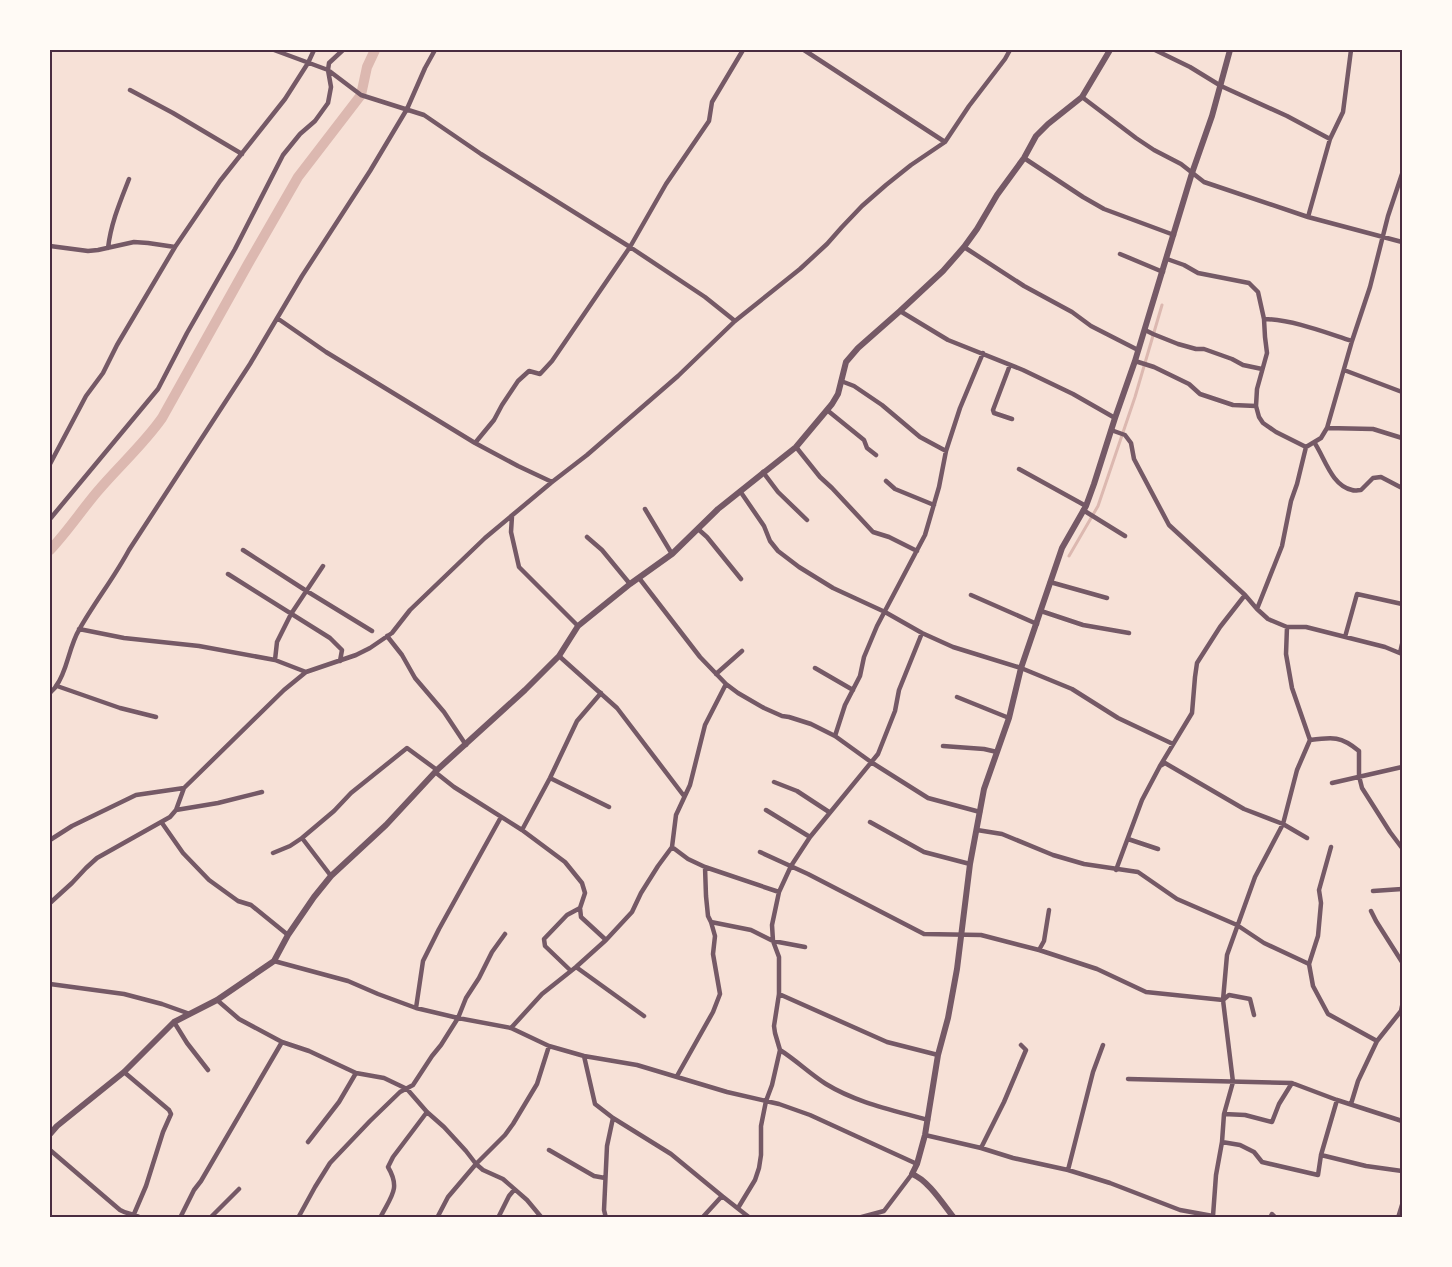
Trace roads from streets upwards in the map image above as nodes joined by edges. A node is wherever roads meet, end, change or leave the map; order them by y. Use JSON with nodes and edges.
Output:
{"nodes":[{"id":1,"x":274,"y":50,"type":"edge"},
{"id":2,"x":314,"y":50,"type":"edge"},
{"id":3,"x":343,"y":50,"type":"edge"},
{"id":4,"x":435,"y":50,"type":"edge"},
{"id":5,"x":743,"y":50,"type":"edge"},
{"id":6,"x":804,"y":50,"type":"edge"},
{"id":7,"x":1010,"y":50,"type":"edge"},
{"id":8,"x":1110,"y":50,"type":"edge"},
{"id":9,"x":1155,"y":50,"type":"edge"},
{"id":10,"x":1230,"y":50,"type":"edge"},
{"id":11,"x":1351,"y":50,"type":"edge"},
{"id":12,"x":308,"y":63,"type":"junction"},
{"id":13,"x":328,"y":70,"type":"junction"},
{"id":14,"x":1221,"y":86,"type":"junction"},
{"id":15,"x":130,"y":90,"type":"dead end"},
{"id":16,"x":1083,"y":97,"type":"junction"},
{"id":17,"x":407,"y":109,"type":"junction"},
{"id":18,"x":1330,"y":139,"type":"junction"},
{"id":19,"x":945,"y":142,"type":"junction"},
{"id":20,"x":242,"y":154,"type":"junction"},
{"id":21,"x":1024,"y":158,"type":"junction"},
{"id":22,"x":1192,"y":173,"type":"junction"},
{"id":23,"x":1402,"y":174,"type":"edge"},
{"id":24,"x":129,"y":179,"type":"dead end"},
{"id":25,"x":1308,"y":217,"type":"junction"},
{"id":26,"x":1174,"y":235,"type":"junction"},
{"id":27,"x":1382,"y":237,"type":"junction"},
{"id":28,"x":1402,"y":242,"type":"edge"},
{"id":29,"x":50,"y":246,"type":"edge"},
{"id":30,"x":175,"y":247,"type":"junction"},
{"id":31,"x":630,"y":247,"type":"junction"},
{"id":32,"x":964,"y":247,"type":"junction"},
{"id":33,"x":108,"y":248,"type":"junction"},
{"id":34,"x":1119,"y":254,"type":"dead end"},
{"id":35,"x":1167,"y":259,"type":"junction"},
{"id":36,"x":1163,"y":272,"type":"junction"},
{"id":37,"x":900,"y":311,"type":"junction"},
{"id":38,"x":277,"y":318,"type":"junction"},
{"id":39,"x":1264,"y":319,"type":"junction"},
{"id":40,"x":735,"y":321,"type":"junction"},
{"id":41,"x":1145,"y":330,"type":"junction"},
{"id":42,"x":1352,"y":341,"type":"junction"},
{"id":43,"x":1138,"y":350,"type":"junction"},
{"id":44,"x":983,"y":353,"type":"junction"},
{"id":45,"x":1135,"y":361,"type":"junction"},
{"id":46,"x":1010,"y":365,"type":"junction"},
{"id":47,"x":1262,"y":369,"type":"junction"},
{"id":48,"x":1344,"y":370,"type":"junction"},
{"id":49,"x":841,"y":381,"type":"junction"},
{"id":50,"x":1402,"y":392,"type":"edge"},
{"id":51,"x":1256,"y":406,"type":"junction"},
{"id":52,"x":827,"y":410,"type":"junction"},
{"id":53,"x":1114,"y":418,"type":"junction"},
{"id":54,"x":1012,"y":419,"type":"dead end"},
{"id":55,"x":1327,"y":428,"type":"junction"},
{"id":56,"x":1114,"y":431,"type":"junction"},
{"id":57,"x":1402,"y":438,"type":"edge"},
{"id":58,"x":1314,"y":442,"type":"junction"},
{"id":59,"x":475,"y":443,"type":"junction"},
{"id":60,"x":796,"y":447,"type":"junction"},
{"id":61,"x":1306,"y":447,"type":"junction"},
{"id":62,"x":946,"y":451,"type":"junction"},
{"id":63,"x":52,"y":454,"type":"edge"},
{"id":64,"x":876,"y":455,"type":"dead end"},
{"id":65,"x":50,"y":464,"type":"edge"},
{"id":66,"x":1019,"y":469,"type":"dead end"},
{"id":67,"x":763,"y":472,"type":"junction"},
{"id":68,"x":886,"y":481,"type":"dead end"},
{"id":69,"x":552,"y":482,"type":"junction"},
{"id":70,"x":1402,"y":488,"type":"edge"},
{"id":71,"x":740,"y":490,"type":"junction"},
{"id":72,"x":934,"y":505,"type":"junction"},
{"id":73,"x":645,"y":508,"type":"dead end"},
{"id":74,"x":1085,"y":508,"type":"junction"},
{"id":75,"x":512,"y":516,"type":"junction"},
{"id":76,"x":50,"y":519,"type":"edge"},
{"id":77,"x":807,"y":520,"type":"dead end"},
{"id":78,"x":698,"y":529,"type":"junction"},
{"id":79,"x":1125,"y":536,"type":"dead end"},
{"id":80,"x":587,"y":537,"type":"dead end"},
{"id":81,"x":243,"y":550,"type":"dead end"},
{"id":82,"x":917,"y":551,"type":"junction"},
{"id":83,"x":672,"y":554,"type":"junction"},
{"id":84,"x":323,"y":566,"type":"dead end"},
{"id":85,"x":228,"y":574,"type":"dead end"},
{"id":86,"x":639,"y":578,"type":"junction"},
{"id":87,"x":741,"y":579,"type":"dead end"},
{"id":88,"x":1050,"y":582,"type":"junction"},
{"id":89,"x":630,"y":584,"type":"junction"},
{"id":90,"x":305,"y":590,"type":"junction"},
{"id":91,"x":1245,"y":595,"type":"junction"},
{"id":92,"x":971,"y":596,"type":"dead end"},
{"id":93,"x":1107,"y":598,"type":"dead end"},
{"id":94,"x":1402,"y":604,"type":"edge"},
{"id":95,"x":1257,"y":609,"type":"junction"},
{"id":96,"x":1041,"y":611,"type":"junction"},
{"id":97,"x":885,"y":612,"type":"junction"},
{"id":98,"x":291,"y":614,"type":"junction"},
{"id":99,"x":1037,"y":624,"type":"junction"},
{"id":100,"x":578,"y":626,"type":"junction"},
{"id":101,"x":1287,"y":627,"type":"junction"},
{"id":102,"x":79,"y":629,"type":"junction"},
{"id":103,"x":372,"y":631,"type":"dead end"},
{"id":104,"x":922,"y":633,"type":"junction"},
{"id":105,"x":1129,"y":633,"type":"dead end"},
{"id":106,"x":387,"y":636,"type":"junction"},
{"id":107,"x":1345,"y":637,"type":"junction"},
{"id":108,"x":1402,"y":644,"type":"edge"},
{"id":109,"x":742,"y":651,"type":"dead end"},
{"id":110,"x":1401,"y":653,"type":"edge"},
{"id":111,"x":559,"y":656,"type":"junction"},
{"id":112,"x":275,"y":660,"type":"junction"},
{"id":113,"x":340,"y":661,"type":"junction"},
{"id":114,"x":815,"y":668,"type":"dead end"},
{"id":115,"x":1021,"y":668,"type":"junction"},
{"id":116,"x":306,"y":672,"type":"junction"},
{"id":117,"x":716,"y":674,"type":"junction"},
{"id":118,"x":726,"y":684,"type":"junction"},
{"id":119,"x":57,"y":686,"type":"junction"},
{"id":120,"x":853,"y":690,"type":"junction"},
{"id":121,"x":50,"y":693,"type":"edge"},
{"id":122,"x":601,"y":693,"type":"junction"},
{"id":123,"x":957,"y":697,"type":"dead end"},
{"id":124,"x":156,"y":717,"type":"dead end"},
{"id":125,"x":1009,"y":718,"type":"junction"},
{"id":126,"x":835,"y":736,"type":"junction"},
{"id":127,"x":1310,"y":740,"type":"junction"},
{"id":128,"x":466,"y":744,"type":"junction"},
{"id":129,"x":1173,"y":744,"type":"junction"},
{"id":130,"x":943,"y":746,"type":"dead end"},
{"id":131,"x":997,"y":752,"type":"junction"},
{"id":132,"x":871,"y":762,"type":"junction"},
{"id":133,"x":1160,"y":766,"type":"junction"},
{"id":134,"x":1402,"y":767,"type":"edge"},
{"id":135,"x":436,"y":771,"type":"junction"},
{"id":136,"x":1359,"y":776,"type":"junction"},
{"id":137,"x":550,"y":778,"type":"junction"},
{"id":138,"x":774,"y":782,"type":"dead end"},
{"id":139,"x":1332,"y":783,"type":"dead end"},
{"id":140,"x":184,"y":788,"type":"junction"},
{"id":141,"x":262,"y":792,"type":"dead end"},
{"id":142,"x":684,"y":796,"type":"junction"},
{"id":143,"x":609,"y":807,"type":"dead end"},
{"id":144,"x":176,"y":810,"type":"junction"},
{"id":145,"x":766,"y":810,"type":"dead end"},
{"id":146,"x":829,"y":812,"type":"junction"},
{"id":147,"x":980,"y":812,"type":"junction"},
{"id":148,"x":501,"y":817,"type":"junction"},
{"id":149,"x":870,"y":822,"type":"dead end"},
{"id":150,"x":162,"y":823,"type":"junction"},
{"id":151,"x":1283,"y":824,"type":"junction"},
{"id":152,"x":522,"y":830,"type":"junction"},
{"id":153,"x":977,"y":830,"type":"junction"},
{"id":154,"x":810,"y":837,"type":"junction"},
{"id":155,"x":302,"y":838,"type":"junction"},
{"id":156,"x":1307,"y":838,"type":"dead end"},
{"id":157,"x":1128,"y":839,"type":"junction"},
{"id":158,"x":50,"y":840,"type":"edge"},
{"id":159,"x":1331,"y":847,"type":"dead end"},
{"id":160,"x":672,"y":848,"type":"junction"},
{"id":161,"x":1402,"y":848,"type":"edge"},
{"id":162,"x":1158,"y":849,"type":"dead end"},
{"id":163,"x":760,"y":852,"type":"dead end"},
{"id":164,"x":273,"y":853,"type":"dead end"},
{"id":165,"x":970,"y":864,"type":"junction"},
{"id":166,"x":791,"y":866,"type":"junction"},
{"id":167,"x":705,"y":867,"type":"junction"},
{"id":168,"x":1116,"y":870,"type":"junction"},
{"id":169,"x":331,"y":876,"type":"junction"},
{"id":170,"x":1402,"y":889,"type":"edge"},
{"id":171,"x":1373,"y":891,"type":"dead end"},
{"id":172,"x":779,"y":892,"type":"junction"},
{"id":173,"x":50,"y":903,"type":"edge"},
{"id":174,"x":580,"y":908,"type":"junction"},
{"id":175,"x":1050,"y":910,"type":"dead end"},
{"id":176,"x":1371,"y":911,"type":"dead end"},
{"id":177,"x":711,"y":922,"type":"junction"},
{"id":178,"x":1237,"y":925,"type":"junction"},
{"id":179,"x":505,"y":934,"type":"dead end"},
{"id":180,"x":962,"y":934,"type":"junction"},
{"id":181,"x":288,"y":935,"type":"junction"},
{"id":182,"x":606,"y":940,"type":"junction"},
{"id":183,"x":773,"y":940,"type":"junction"},
{"id":184,"x":805,"y":947,"type":"dead end"},
{"id":185,"x":1039,"y":950,"type":"junction"},
{"id":186,"x":274,"y":960,"type":"junction"},
{"id":187,"x":1402,"y":962,"type":"edge"},
{"id":188,"x":1309,"y":964,"type":"junction"},
{"id":189,"x":576,"y":967,"type":"junction"},
{"id":190,"x":570,"y":970,"type":"junction"},
{"id":191,"x":50,"y":984,"type":"edge"},
{"id":192,"x":779,"y":994,"type":"junction"},
{"id":193,"x":217,"y":1000,"type":"junction"},
{"id":194,"x":1223,"y":1000,"type":"junction"},
{"id":195,"x":1402,"y":1006,"type":"edge"},
{"id":196,"x":416,"y":1008,"type":"junction"},
{"id":197,"x":191,"y":1014,"type":"junction"},
{"id":198,"x":1254,"y":1015,"type":"dead end"},
{"id":199,"x":644,"y":1016,"type":"dead end"},
{"id":200,"x":458,"y":1018,"type":"junction"},
{"id":201,"x":174,"y":1022,"type":"junction"},
{"id":202,"x":511,"y":1028,"type":"junction"},
{"id":203,"x":1377,"y":1041,"type":"junction"},
{"id":204,"x":282,"y":1042,"type":"junction"},
{"id":205,"x":1021,"y":1045,"type":"dead end"},
{"id":206,"x":1103,"y":1045,"type":"dead end"},
{"id":207,"x":549,"y":1046,"type":"junction"},
{"id":208,"x":780,"y":1050,"type":"junction"},
{"id":209,"x":938,"y":1055,"type":"junction"},
{"id":210,"x":585,"y":1056,"type":"junction"},
{"id":211,"x":208,"y":1070,"type":"dead end"},
{"id":212,"x":124,"y":1072,"type":"junction"},
{"id":213,"x":356,"y":1073,"type":"junction"},
{"id":214,"x":677,"y":1076,"type":"junction"},
{"id":215,"x":1128,"y":1079,"type":"dead end"},
{"id":216,"x":1233,"y":1082,"type":"junction"},
{"id":217,"x":1292,"y":1083,"type":"junction"},
{"id":218,"x":407,"y":1089,"type":"junction"},
{"id":219,"x":1337,"y":1100,"type":"junction"},
{"id":220,"x":766,"y":1101,"type":"junction"},
{"id":221,"x":1351,"y":1104,"type":"junction"},
{"id":222,"x":427,"y":1112,"type":"junction"},
{"id":223,"x":1224,"y":1114,"type":"junction"},
{"id":224,"x":613,"y":1118,"type":"junction"},
{"id":225,"x":928,"y":1120,"type":"junction"},
{"id":226,"x":1402,"y":1121,"type":"edge"},
{"id":227,"x":50,"y":1134,"type":"edge"},
{"id":228,"x":925,"y":1135,"type":"junction"},
{"id":229,"x":308,"y":1142,"type":"dead end"},
{"id":230,"x":1222,"y":1142,"type":"junction"},
{"id":231,"x":981,"y":1148,"type":"junction"},
{"id":232,"x":50,"y":1150,"type":"edge"},
{"id":233,"x":549,"y":1150,"type":"dead end"},
{"id":234,"x":1321,"y":1155,"type":"junction"},
{"id":235,"x":476,"y":1164,"type":"junction"},
{"id":236,"x":917,"y":1164,"type":"junction"},
{"id":237,"x":1068,"y":1170,"type":"junction"},
{"id":238,"x":1402,"y":1171,"type":"edge"},
{"id":239,"x":912,"y":1174,"type":"junction"},
{"id":240,"x":605,"y":1178,"type":"junction"},
{"id":241,"x":239,"y":1189,"type":"dead end"},
{"id":242,"x":514,"y":1190,"type":"junction"},
{"id":243,"x":722,"y":1196,"type":"junction"},
{"id":244,"x":1402,"y":1205,"type":"edge"},
{"id":245,"x":738,"y":1208,"type":"junction"},
{"id":246,"x":884,"y":1211,"type":"junction"},
{"id":247,"x":134,"y":1214,"type":"junction"},
{"id":248,"x":126,"y":1215,"type":"edge"},
{"id":249,"x":1214,"y":1217,"type":"edge"},
{"id":250,"x":141,"y":1218,"type":"edge"},
{"id":251,"x":180,"y":1218,"type":"edge"},
{"id":252,"x":210,"y":1218,"type":"edge"},
{"id":253,"x":298,"y":1218,"type":"edge"},
{"id":254,"x":380,"y":1218,"type":"edge"},
{"id":255,"x":437,"y":1218,"type":"edge"},
{"id":256,"x":498,"y":1218,"type":"edge"},
{"id":257,"x":542,"y":1218,"type":"edge"},
{"id":258,"x":606,"y":1218,"type":"edge"},
{"id":259,"x":702,"y":1218,"type":"edge"},
{"id":260,"x":750,"y":1218,"type":"edge"},
{"id":261,"x":858,"y":1218,"type":"edge"},
{"id":262,"x":887,"y":1218,"type":"edge"},
{"id":263,"x":954,"y":1218,"type":"edge"},
{"id":264,"x":1270,"y":1218,"type":"edge"},
{"id":265,"x":1276,"y":1218,"type":"edge"},
{"id":266,"x":1398,"y":1218,"type":"edge"}],
"edges":[{"from":1,"to":12,"type":"street"},
{"from":2,"to":12,"type":"street"},
{"from":3,"to":13,"type":"street"},
{"from":4,"to":17,"type":"street"},
{"from":5,"to":31,"type":"street"},
{"from":6,"to":19,"type":"street"},
{"from":7,"to":19,"type":"street"},
{"from":8,"to":16,"type":"street"},
{"from":9,"to":14,"type":"street"},
{"from":10,"to":14,"type":"street"},
{"from":11,"to":18,"type":"street"},
{"from":12,"to":13,"type":"street"},
{"from":12,"to":20,"type":"street"},
{"from":13,"to":17,"type":"street"},
{"from":13,"to":76,"type":"street"},
{"from":14,"to":18,"type":"street"},
{"from":14,"to":22,"type":"street"},
{"from":15,"to":20,"type":"street"},
{"from":16,"to":21,"type":"street"},
{"from":16,"to":22,"type":"street"},
{"from":17,"to":31,"type":"street"},
{"from":17,"to":38,"type":"street"},
{"from":18,"to":25,"type":"street"},
{"from":19,"to":40,"type":"street"},
{"from":20,"to":30,"type":"street"},
{"from":21,"to":26,"type":"street"},
{"from":21,"to":32,"type":"street"},
{"from":22,"to":25,"type":"street"},
{"from":22,"to":26,"type":"street"},
{"from":23,"to":27,"type":"street"},
{"from":24,"to":33,"type":"street"},
{"from":25,"to":27,"type":"street"},
{"from":26,"to":35,"type":"street"},
{"from":27,"to":28,"type":"street"},
{"from":27,"to":42,"type":"street"},
{"from":29,"to":33,"type":"street"},
{"from":30,"to":33,"type":"street"},
{"from":30,"to":63,"type":"street"},
{"from":31,"to":40,"type":"street"},
{"from":31,"to":59,"type":"street"},
{"from":32,"to":37,"type":"street"},
{"from":32,"to":43,"type":"street"},
{"from":34,"to":36,"type":"street"},
{"from":35,"to":36,"type":"street"},
{"from":35,"to":39,"type":"street"},
{"from":36,"to":41,"type":"street"},
{"from":37,"to":44,"type":"street"},
{"from":37,"to":49,"type":"street"},
{"from":38,"to":59,"type":"street"},
{"from":38,"to":102,"type":"street"},
{"from":39,"to":42,"type":"street"},
{"from":39,"to":47,"type":"street"},
{"from":40,"to":69,"type":"street"},
{"from":41,"to":43,"type":"street"},
{"from":41,"to":47,"type":"street"},
{"from":42,"to":48,"type":"street"},
{"from":43,"to":45,"type":"street"},
{"from":44,"to":46,"type":"street"},
{"from":44,"to":62,"type":"street"},
{"from":45,"to":51,"type":"street"},
{"from":45,"to":53,"type":"street"},
{"from":46,"to":53,"type":"street"},
{"from":46,"to":54,"type":"street"},
{"from":47,"to":51,"type":"street"},
{"from":48,"to":50,"type":"street"},
{"from":48,"to":55,"type":"street"},
{"from":49,"to":52,"type":"street"},
{"from":49,"to":62,"type":"street"},
{"from":51,"to":61,"type":"street"},
{"from":52,"to":60,"type":"street"},
{"from":52,"to":64,"type":"street"},
{"from":53,"to":56,"type":"street"},
{"from":55,"to":57,"type":"street"},
{"from":55,"to":58,"type":"street"},
{"from":56,"to":74,"type":"street"},
{"from":56,"to":91,"type":"street"},
{"from":58,"to":61,"type":"street"},
{"from":58,"to":70,"type":"street"},
{"from":59,"to":69,"type":"street"},
{"from":60,"to":67,"type":"street"},
{"from":60,"to":82,"type":"street"},
{"from":61,"to":95,"type":"street"},
{"from":62,"to":72,"type":"street"},
{"from":63,"to":65,"type":"street"},
{"from":66,"to":74,"type":"street"},
{"from":67,"to":71,"type":"street"},
{"from":67,"to":77,"type":"street"},
{"from":68,"to":72,"type":"street"},
{"from":69,"to":75,"type":"street"},
{"from":71,"to":78,"type":"street"},
{"from":71,"to":97,"type":"street"},
{"from":72,"to":82,"type":"street"},
{"from":73,"to":83,"type":"street"},
{"from":74,"to":79,"type":"street"},
{"from":74,"to":88,"type":"street"},
{"from":75,"to":100,"type":"street"},
{"from":75,"to":106,"type":"street"},
{"from":78,"to":83,"type":"street"},
{"from":78,"to":87,"type":"street"},
{"from":80,"to":89,"type":"street"},
{"from":81,"to":90,"type":"street"},
{"from":82,"to":97,"type":"street"},
{"from":83,"to":86,"type":"street"},
{"from":84,"to":90,"type":"street"},
{"from":85,"to":98,"type":"street"},
{"from":86,"to":89,"type":"street"},
{"from":86,"to":117,"type":"street"},
{"from":88,"to":93,"type":"street"},
{"from":88,"to":96,"type":"street"},
{"from":89,"to":100,"type":"street"},
{"from":90,"to":98,"type":"street"},
{"from":90,"to":103,"type":"street"},
{"from":91,"to":95,"type":"street"},
{"from":91,"to":129,"type":"street"},
{"from":92,"to":99,"type":"street"},
{"from":94,"to":107,"type":"street"},
{"from":95,"to":101,"type":"street"},
{"from":96,"to":99,"type":"street"},
{"from":96,"to":105,"type":"street"},
{"from":97,"to":104,"type":"street"},
{"from":97,"to":120,"type":"street"},
{"from":98,"to":112,"type":"street"},
{"from":98,"to":113,"type":"street"},
{"from":99,"to":115,"type":"street"},
{"from":100,"to":111,"type":"street"},
{"from":101,"to":107,"type":"street"},
{"from":101,"to":127,"type":"street"},
{"from":102,"to":112,"type":"street"},
{"from":102,"to":119,"type":"street"},
{"from":104,"to":115,"type":"street"},
{"from":104,"to":132,"type":"street"},
{"from":106,"to":113,"type":"street"},
{"from":106,"to":128,"type":"street"},
{"from":107,"to":110,"type":"street"},
{"from":108,"to":110,"type":"street"},
{"from":109,"to":117,"type":"street"},
{"from":111,"to":122,"type":"street"},
{"from":111,"to":128,"type":"street"},
{"from":112,"to":116,"type":"street"},
{"from":113,"to":116,"type":"street"},
{"from":114,"to":120,"type":"street"},
{"from":115,"to":125,"type":"street"},
{"from":115,"to":129,"type":"street"},
{"from":116,"to":140,"type":"street"},
{"from":117,"to":118,"type":"street"},
{"from":118,"to":126,"type":"street"},
{"from":118,"to":142,"type":"street"},
{"from":119,"to":121,"type":"street"},
{"from":119,"to":124,"type":"street"},
{"from":120,"to":126,"type":"street"},
{"from":122,"to":137,"type":"street"},
{"from":122,"to":142,"type":"street"},
{"from":123,"to":125,"type":"street"},
{"from":125,"to":131,"type":"street"},
{"from":126,"to":132,"type":"street"},
{"from":127,"to":136,"type":"street"},
{"from":127,"to":151,"type":"street"},
{"from":128,"to":135,"type":"street"},
{"from":129,"to":133,"type":"street"},
{"from":130,"to":131,"type":"street"},
{"from":131,"to":147,"type":"street"},
{"from":132,"to":146,"type":"street"},
{"from":132,"to":147,"type":"street"},
{"from":133,"to":151,"type":"street"},
{"from":133,"to":157,"type":"street"},
{"from":134,"to":136,"type":"street"},
{"from":135,"to":148,"type":"street"},
{"from":135,"to":155,"type":"street"},
{"from":135,"to":169,"type":"street"},
{"from":136,"to":139,"type":"street"},
{"from":136,"to":161,"type":"street"},
{"from":137,"to":143,"type":"street"},
{"from":137,"to":152,"type":"street"},
{"from":138,"to":146,"type":"street"},
{"from":140,"to":144,"type":"street"},
{"from":140,"to":158,"type":"street"},
{"from":141,"to":144,"type":"street"},
{"from":142,"to":160,"type":"street"},
{"from":144,"to":150,"type":"street"},
{"from":145,"to":154,"type":"street"},
{"from":146,"to":154,"type":"street"},
{"from":147,"to":153,"type":"street"},
{"from":148,"to":152,"type":"street"},
{"from":148,"to":196,"type":"street"},
{"from":149,"to":165,"type":"street"},
{"from":150,"to":173,"type":"street"},
{"from":150,"to":181,"type":"street"},
{"from":151,"to":156,"type":"street"},
{"from":151,"to":178,"type":"street"},
{"from":152,"to":174,"type":"street"},
{"from":153,"to":165,"type":"street"},
{"from":153,"to":168,"type":"street"},
{"from":154,"to":166,"type":"street"},
{"from":155,"to":164,"type":"street"},
{"from":155,"to":169,"type":"street"},
{"from":157,"to":162,"type":"street"},
{"from":157,"to":168,"type":"street"},
{"from":159,"to":188,"type":"street"},
{"from":160,"to":167,"type":"street"},
{"from":160,"to":182,"type":"street"},
{"from":163,"to":166,"type":"street"},
{"from":165,"to":180,"type":"street"},
{"from":166,"to":172,"type":"street"},
{"from":166,"to":180,"type":"street"},
{"from":167,"to":172,"type":"street"},
{"from":167,"to":177,"type":"street"},
{"from":168,"to":178,"type":"street"},
{"from":169,"to":181,"type":"street"},
{"from":170,"to":171,"type":"street"},
{"from":172,"to":183,"type":"street"},
{"from":174,"to":182,"type":"street"},
{"from":174,"to":190,"type":"street"},
{"from":175,"to":185,"type":"street"},
{"from":176,"to":187,"type":"street"},
{"from":177,"to":183,"type":"street"},
{"from":177,"to":214,"type":"street"},
{"from":178,"to":188,"type":"street"},
{"from":178,"to":194,"type":"street"},
{"from":179,"to":200,"type":"street"},
{"from":180,"to":185,"type":"street"},
{"from":180,"to":209,"type":"street"},
{"from":181,"to":186,"type":"street"},
{"from":182,"to":189,"type":"street"},
{"from":183,"to":184,"type":"street"},
{"from":183,"to":192,"type":"street"},
{"from":185,"to":194,"type":"street"},
{"from":186,"to":193,"type":"street"},
{"from":186,"to":196,"type":"street"},
{"from":188,"to":203,"type":"street"},
{"from":189,"to":190,"type":"street"},
{"from":189,"to":199,"type":"street"},
{"from":190,"to":202,"type":"street"},
{"from":191,"to":197,"type":"street"},
{"from":192,"to":208,"type":"street"},
{"from":192,"to":209,"type":"street"},
{"from":193,"to":197,"type":"street"},
{"from":193,"to":204,"type":"street"},
{"from":194,"to":198,"type":"street"},
{"from":194,"to":216,"type":"street"},
{"from":195,"to":203,"type":"street"},
{"from":196,"to":200,"type":"street"},
{"from":197,"to":201,"type":"street"},
{"from":200,"to":202,"type":"street"},
{"from":200,"to":218,"type":"street"},
{"from":201,"to":211,"type":"street"},
{"from":201,"to":212,"type":"street"},
{"from":202,"to":207,"type":"street"},
{"from":203,"to":221,"type":"street"},
{"from":204,"to":213,"type":"street"},
{"from":204,"to":251,"type":"street"},
{"from":205,"to":231,"type":"street"},
{"from":206,"to":237,"type":"street"},
{"from":207,"to":210,"type":"street"},
{"from":207,"to":235,"type":"street"},
{"from":208,"to":220,"type":"street"},
{"from":208,"to":225,"type":"street"},
{"from":209,"to":225,"type":"street"},
{"from":210,"to":214,"type":"street"},
{"from":210,"to":224,"type":"street"},
{"from":212,"to":227,"type":"street"},
{"from":212,"to":247,"type":"street"},
{"from":213,"to":218,"type":"street"},
{"from":213,"to":229,"type":"street"},
{"from":214,"to":220,"type":"street"},
{"from":215,"to":216,"type":"street"},
{"from":216,"to":217,"type":"street"},
{"from":216,"to":223,"type":"street"},
{"from":217,"to":219,"type":"street"},
{"from":217,"to":223,"type":"street"},
{"from":218,"to":222,"type":"street"},
{"from":218,"to":253,"type":"street"},
{"from":219,"to":221,"type":"street"},
{"from":219,"to":234,"type":"street"},
{"from":220,"to":236,"type":"street"},
{"from":220,"to":245,"type":"street"},
{"from":221,"to":226,"type":"street"},
{"from":222,"to":235,"type":"street"},
{"from":222,"to":254,"type":"street"},
{"from":223,"to":230,"type":"street"},
{"from":224,"to":240,"type":"street"},
{"from":224,"to":243,"type":"street"},
{"from":225,"to":228,"type":"street"},
{"from":228,"to":231,"type":"street"},
{"from":228,"to":236,"type":"street"},
{"from":230,"to":234,"type":"street"},
{"from":230,"to":249,"type":"street"},
{"from":231,"to":237,"type":"street"},
{"from":232,"to":248,"type":"street"},
{"from":233,"to":240,"type":"street"},
{"from":234,"to":238,"type":"street"},
{"from":235,"to":242,"type":"street"},
{"from":235,"to":255,"type":"street"},
{"from":236,"to":239,"type":"street"},
{"from":237,"to":249,"type":"street"},
{"from":239,"to":246,"type":"street"},
{"from":239,"to":263,"type":"street"},
{"from":240,"to":258,"type":"street"},
{"from":241,"to":252,"type":"street"},
{"from":242,"to":256,"type":"street"},
{"from":242,"to":257,"type":"street"},
{"from":243,"to":245,"type":"street"},
{"from":243,"to":259,"type":"street"},
{"from":244,"to":266,"type":"street"},
{"from":245,"to":260,"type":"street"},
{"from":246,"to":261,"type":"street"},
{"from":246,"to":262,"type":"street"},
{"from":247,"to":248,"type":"street"},
{"from":247,"to":250,"type":"street"},
{"from":264,"to":265,"type":"street"}]}
